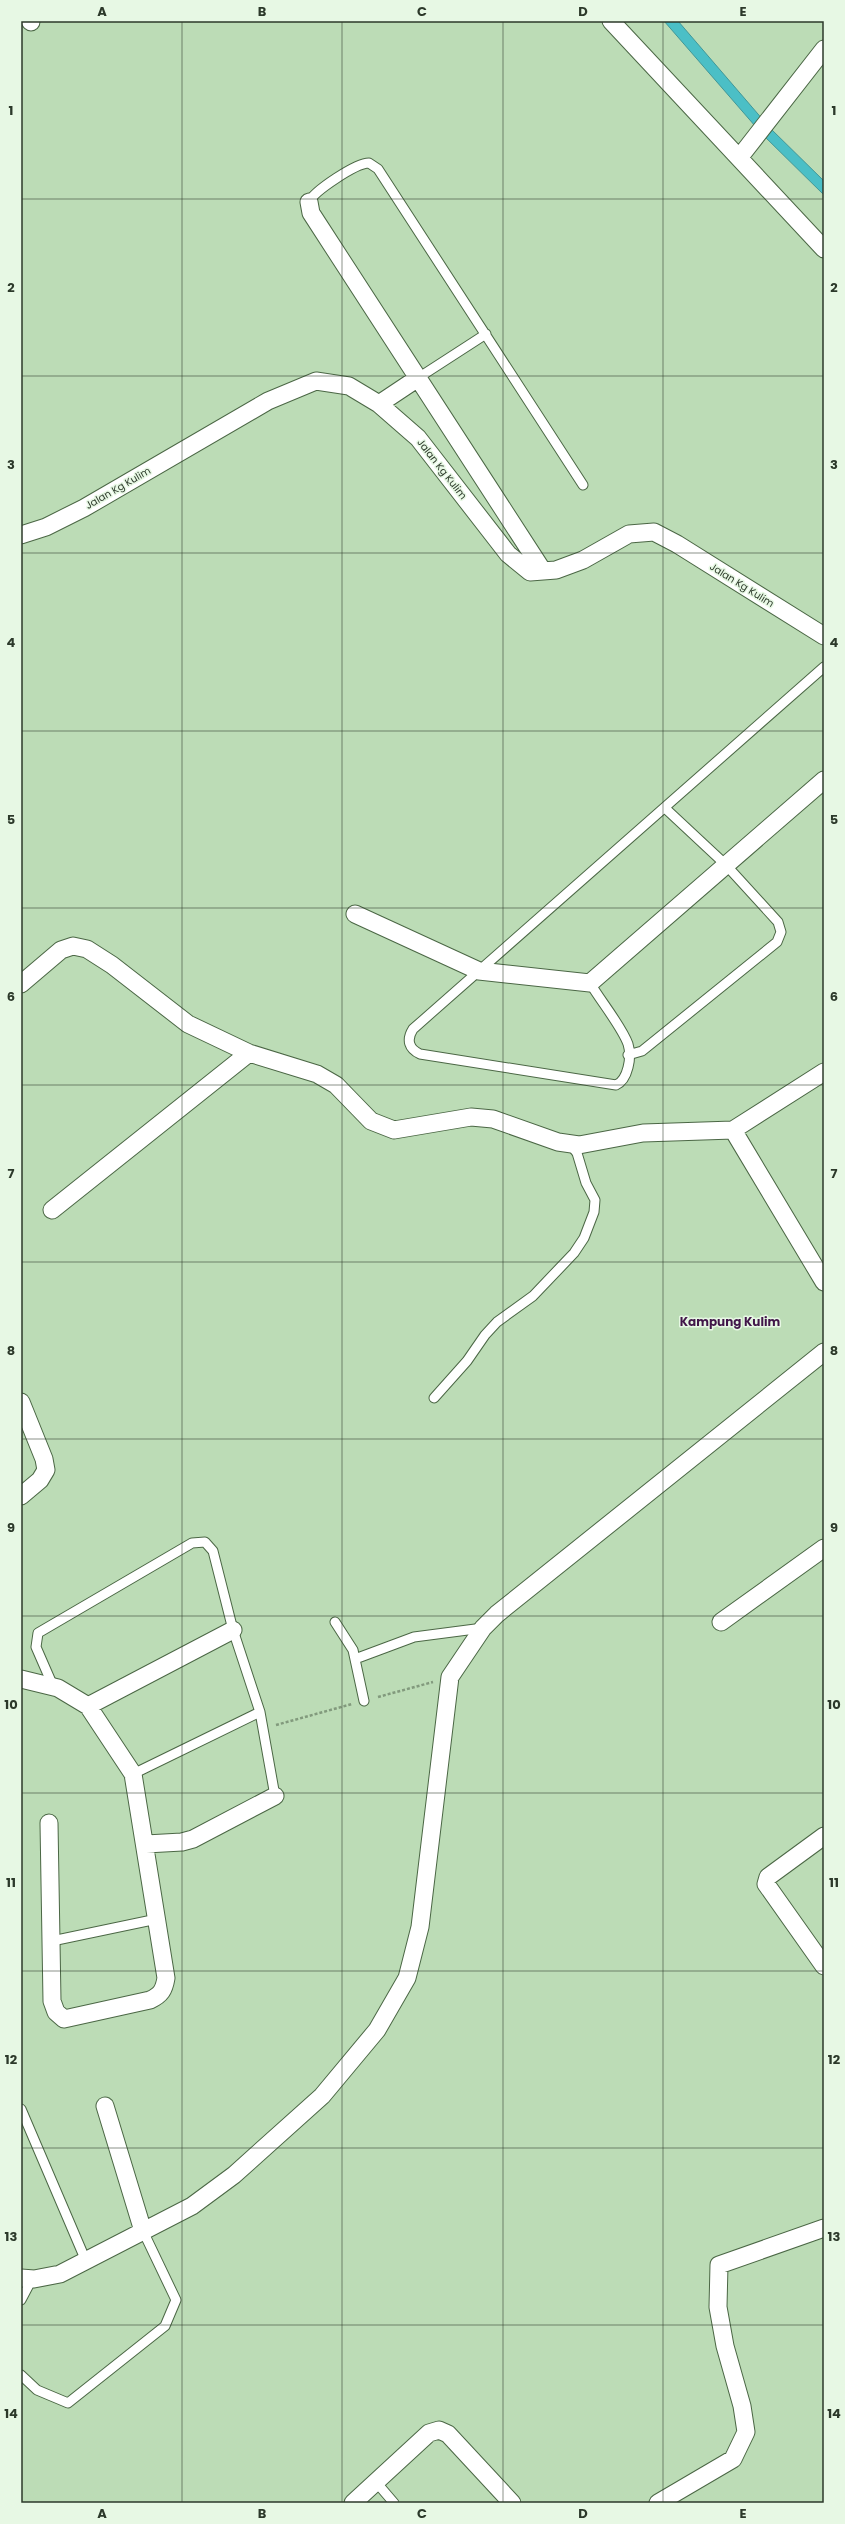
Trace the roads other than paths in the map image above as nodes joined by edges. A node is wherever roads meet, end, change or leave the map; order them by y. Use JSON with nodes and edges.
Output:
{"nodes":[{"id":1,"x":611,"y":21,"type":"edge"},
{"id":2,"x":824,"y":50,"type":"edge"},
{"id":3,"x":739,"y":158,"type":"junction"},
{"id":4,"x":309,"y":202,"type":"joint"},
{"id":5,"x":824,"y":249,"type":"edge"},
{"id":6,"x":486,"y":334,"type":"junction"},
{"id":7,"x":418,"y":378,"type":"junction"},
{"id":8,"x":379,"y":404,"type":"junction"},
{"id":9,"x":583,"y":484,"type":"dead end"},
{"id":10,"x":21,"y":534,"type":"edge"},
{"id":11,"x":543,"y":571,"type":"junction"},
{"id":12,"x":824,"y":636,"type":"edge"},
{"id":13,"x":824,"y":667,"type":"edge"},
{"id":14,"x":824,"y":780,"type":"edge"},
{"id":15,"x":666,"y":809,"type":"junction"},
{"id":16,"x":726,"y":865,"type":"junction"},
{"id":17,"x":354,"y":914,"type":"dead end"},
{"id":18,"x":479,"y":971,"type":"junction"},
{"id":19,"x":590,"y":983,"type":"junction"},
{"id":20,"x":21,"y":984,"type":"edge"},
{"id":21,"x":249,"y":1053,"type":"junction"},
{"id":22,"x":628,"y":1055,"type":"junction"},
{"id":23,"x":824,"y":1072,"type":"edge"},
{"id":24,"x":732,"y":1130,"type":"junction"},
{"id":25,"x":569,"y":1143,"type":"junction"},
{"id":26,"x":52,"y":1210,"type":"dead end"},
{"id":27,"x":824,"y":1282,"type":"edge"},
{"id":28,"x":824,"y":1352,"type":"edge"},
{"id":29,"x":434,"y":1398,"type":"dead end"},
{"id":30,"x":22,"y":1406,"type":"edge"},
{"id":31,"x":21,"y":1496,"type":"edge"},
{"id":32,"x":824,"y":1548,"type":"edge"},
{"id":33,"x":335,"y":1622,"type":"dead end"},
{"id":34,"x":721,"y":1622,"type":"dead end"},
{"id":35,"x":483,"y":1628,"type":"junction"},
{"id":36,"x":233,"y":1630,"type":"junction"},
{"id":37,"x":355,"y":1659,"type":"junction"},
{"id":38,"x":21,"y":1679,"type":"edge"},
{"id":39,"x":53,"y":1686,"type":"junction"},
{"id":40,"x":364,"y":1701,"type":"dead end"},
{"id":41,"x":88,"y":1706,"type":"junction"},
{"id":42,"x":260,"y":1712,"type":"junction"},
{"id":43,"x":133,"y":1774,"type":"junction"},
{"id":44,"x":275,"y":1796,"type":"joint"},
{"id":45,"x":49,"y":1823,"type":"dead end"},
{"id":46,"x":824,"y":1836,"type":"edge"},
{"id":47,"x":146,"y":1844,"type":"junction"},
{"id":48,"x":157,"y":1919,"type":"junction"},
{"id":49,"x":52,"y":1941,"type":"junction"},
{"id":50,"x":824,"y":1966,"type":"edge"},
{"id":51,"x":105,"y":2106,"type":"dead end"},
{"id":52,"x":21,"y":2109,"type":"edge"},
{"id":53,"x":824,"y":2228,"type":"edge"},
{"id":54,"x":143,"y":2231,"type":"junction"},
{"id":55,"x":86,"y":2261,"type":"junction"},
{"id":56,"x":27,"y":2278,"type":"edge"},
{"id":57,"x":21,"y":2300,"type":"edge"},
{"id":58,"x":21,"y":2375,"type":"edge"},
{"id":59,"x":376,"y":2482,"type":"junction"},
{"id":60,"x":353,"y":2503,"type":"edge"},
{"id":61,"x":394,"y":2503,"type":"edge"},
{"id":62,"x":512,"y":2503,"type":"edge"},
{"id":63,"x":658,"y":2503,"type":"edge"}],
"edges":[{"from":1,"to":3,"type":"street"},
{"from":2,"to":3,"type":"street"},
{"from":3,"to":5,"type":"street"},
{"from":4,"to":6,"type":"lane"},
{"from":4,"to":7,"type":"street"},
{"from":6,"to":7,"type":"lane"},
{"from":6,"to":9,"type":"lane"},
{"from":7,"to":8,"type":"street"},
{"from":7,"to":11,"type":"street"},
{"from":8,"to":10,"type":"street","name":"Jalan Kg Kulim"},
{"from":8,"to":11,"type":"street","name":"Jalan Kg Kulim"},
{"from":11,"to":12,"type":"street","name":"Jalan Kg Kulim"},
{"from":13,"to":15,"type":"lane"},
{"from":14,"to":16,"type":"street"},
{"from":15,"to":16,"type":"lane"},
{"from":15,"to":18,"type":"lane"},
{"from":16,"to":19,"type":"street"},
{"from":16,"to":22,"type":"lane"},
{"from":17,"to":18,"type":"street"},
{"from":18,"to":19,"type":"street"},
{"from":18,"to":22,"type":"lane"},
{"from":19,"to":22,"type":"lane"},
{"from":20,"to":21,"type":"street"},
{"from":21,"to":25,"type":"street"},
{"from":21,"to":26,"type":"street"},
{"from":23,"to":24,"type":"street"},
{"from":24,"to":25,"type":"street"},
{"from":24,"to":27,"type":"street"},
{"from":25,"to":29,"type":"lane"},
{"from":28,"to":35,"type":"street"},
{"from":30,"to":31,"type":"street"},
{"from":32,"to":34,"type":"street"},
{"from":33,"to":37,"type":"lane"},
{"from":35,"to":37,"type":"lane"},
{"from":35,"to":54,"type":"street"},
{"from":36,"to":39,"type":"lane"},
{"from":36,"to":41,"type":"street"},
{"from":36,"to":42,"type":"lane"},
{"from":37,"to":40,"type":"lane"},
{"from":38,"to":39,"type":"street"},
{"from":39,"to":41,"type":"street"},
{"from":41,"to":43,"type":"street"},
{"from":42,"to":43,"type":"lane"},
{"from":42,"to":44,"type":"lane"},
{"from":43,"to":47,"type":"street"},
{"from":44,"to":47,"type":"street"},
{"from":45,"to":49,"type":"street"},
{"from":46,"to":50,"type":"street"},
{"from":47,"to":48,"type":"street"},
{"from":48,"to":49,"type":"lane"},
{"from":48,"to":49,"type":"street"},
{"from":51,"to":54,"type":"street"},
{"from":52,"to":55,"type":"lane"},
{"from":53,"to":63,"type":"street"},
{"from":54,"to":55,"type":"street"},
{"from":54,"to":58,"type":"lane"},
{"from":55,"to":56,"type":"street"},
{"from":56,"to":57,"type":"lane"},
{"from":59,"to":60,"type":"street"},
{"from":59,"to":61,"type":"lane"},
{"from":59,"to":62,"type":"street"}]}
